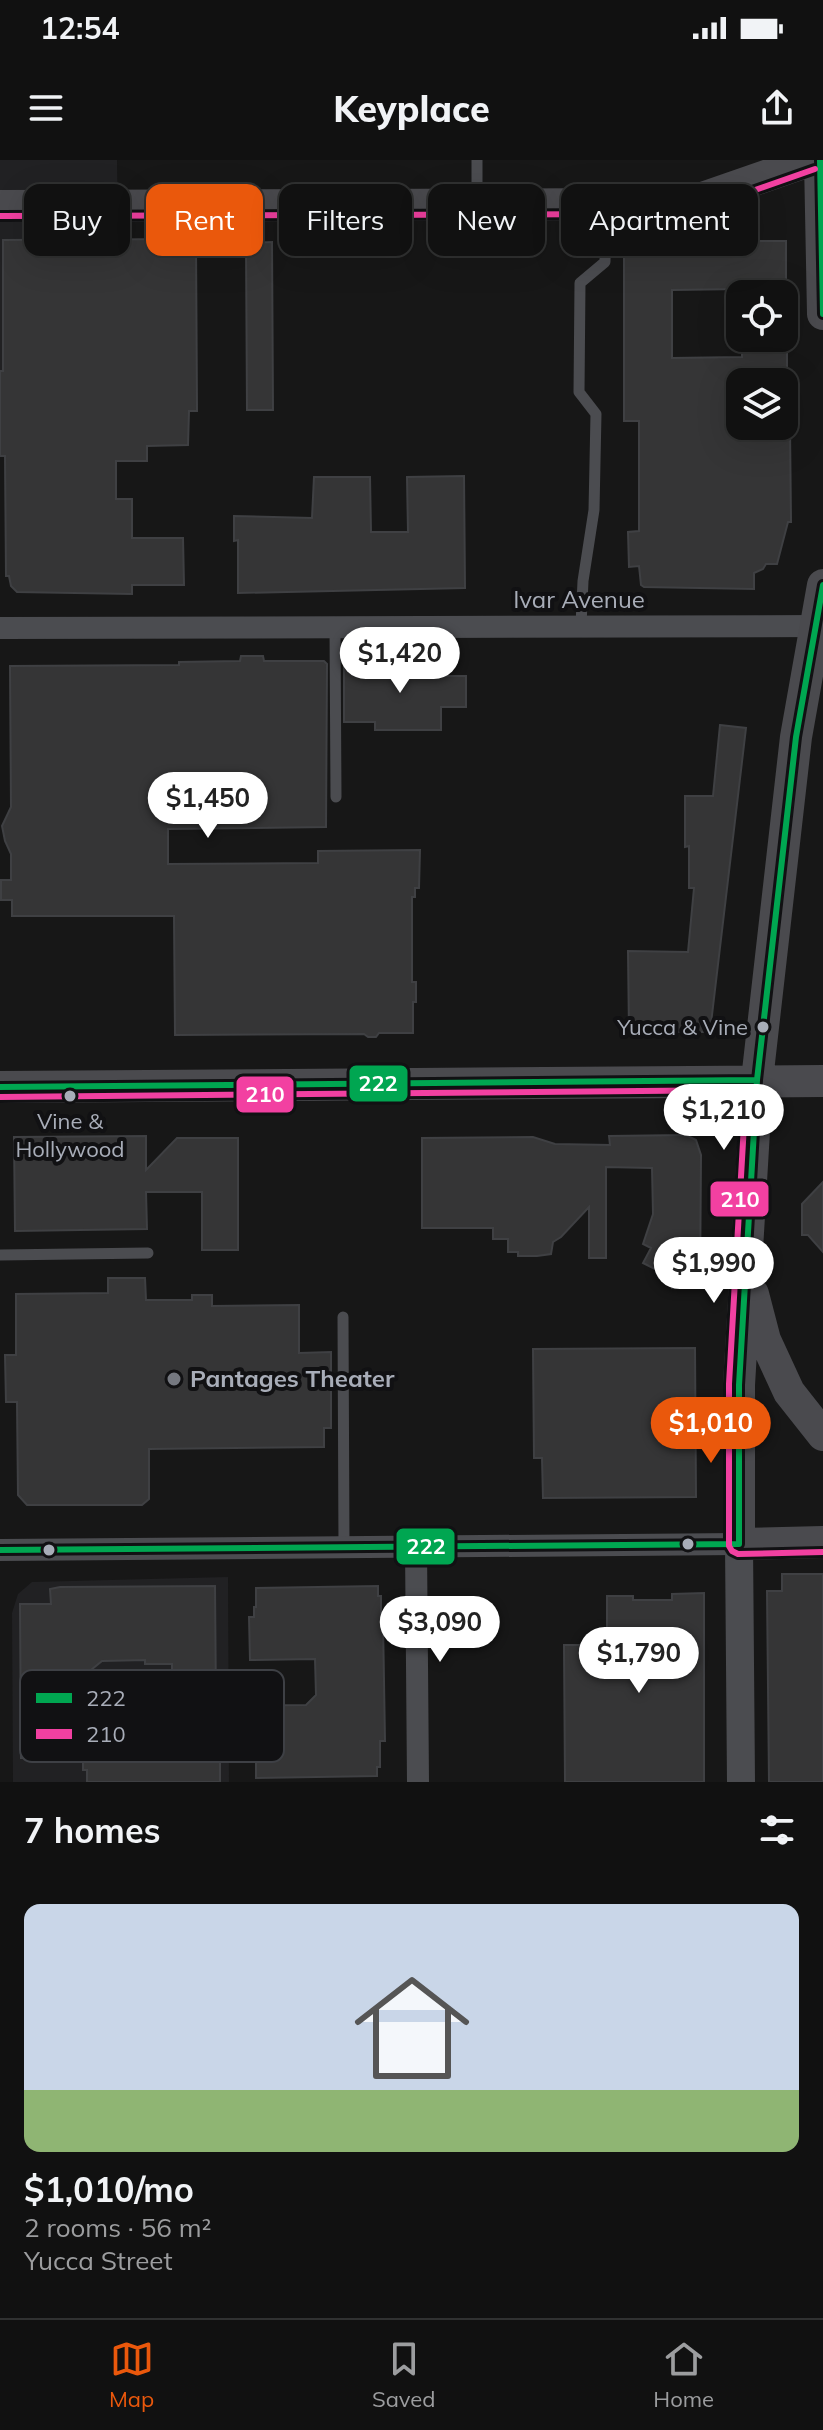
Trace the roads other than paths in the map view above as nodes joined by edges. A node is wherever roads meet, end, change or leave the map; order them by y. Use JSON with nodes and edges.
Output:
{"nodes":[{"id":1,"x":477,"y":160,"type":"edge"},
{"id":2,"x":812,"y":160,"type":"edge"},
{"id":3,"x":820,"y":160,"type":"edge"},
{"id":4,"x":477,"y":184,"type":"edge"},
{"id":5,"x":743,"y":184,"type":"edge"},
{"id":6,"x":428,"y":204,"type":"edge"},
{"id":7,"x":0,"y":206,"type":"edge"},
{"id":8,"x":605,"y":256,"type":"edge"},
{"id":9,"x":823,"y":314,"type":"edge"},
{"id":10,"x":823,"y":585,"type":"edge"},
{"id":11,"x":581,"y":625,"type":"junction"},
{"id":12,"x":819,"y":626,"type":"edge"},
{"id":13,"x":335,"y":627,"type":"junction"},
{"id":14,"x":0,"y":628,"type":"edge"},
{"id":15,"x":336,"y":797,"type":"dead end"},
{"id":16,"x":757,"y":1080,"type":"junction"},
{"id":17,"x":823,"y":1081,"type":"edge"},
{"id":18,"x":0,"y":1087,"type":"edge"},
{"id":19,"x":747,"y":1228,"type":"junction"},
{"id":20,"x":148,"y":1253,"type":"dead end"},
{"id":21,"x":0,"y":1255,"type":"edge"},
{"id":22,"x":343,"y":1317,"type":"dead end"},
{"id":23,"x":823,"y":1435,"type":"edge"},
{"id":24,"x":823,"y":1542,"type":"edge"},
{"id":25,"x":739,"y":1544,"type":"junction"},
{"id":26,"x":416,"y":1547,"type":"junction"},
{"id":27,"x":344,"y":1548,"type":"junction"},
{"id":28,"x":0,"y":1550,"type":"edge"},
{"id":29,"x":418,"y":1782,"type":"edge"},
{"id":30,"x":741,"y":1782,"type":"edge"}],
"edges":[{"from":1,"to":4,"type":"lane"},
{"from":2,"to":5,"type":"main road"},
{"from":3,"to":9,"type":"main road"},
{"from":6,"to":7,"type":"main road"},
{"from":8,"to":11,"type":"lane"},
{"from":10,"to":12,"type":"main road"},
{"from":11,"to":12,"type":"street","name":"Ivar Avenue"},
{"from":11,"to":13,"type":"street","name":"Ivar Avenue"},
{"from":12,"to":16,"type":"main road"},
{"from":13,"to":14,"type":"street","name":"Ivar Avenue"},
{"from":13,"to":15,"type":"lane"},
{"from":16,"to":17,"type":"main road"},
{"from":16,"to":18,"type":"main road"},
{"from":16,"to":19,"type":"main road"},
{"from":19,"to":23,"type":"main road"},
{"from":19,"to":25,"type":"main road"},
{"from":20,"to":21,"type":"lane"},
{"from":22,"to":27,"type":"lane"},
{"from":24,"to":25,"type":"main road"},
{"from":25,"to":26,"type":"street"},
{"from":25,"to":30,"type":"street"},
{"from":26,"to":27,"type":"street"},
{"from":26,"to":29,"type":"street"},
{"from":27,"to":28,"type":"street"}]}
